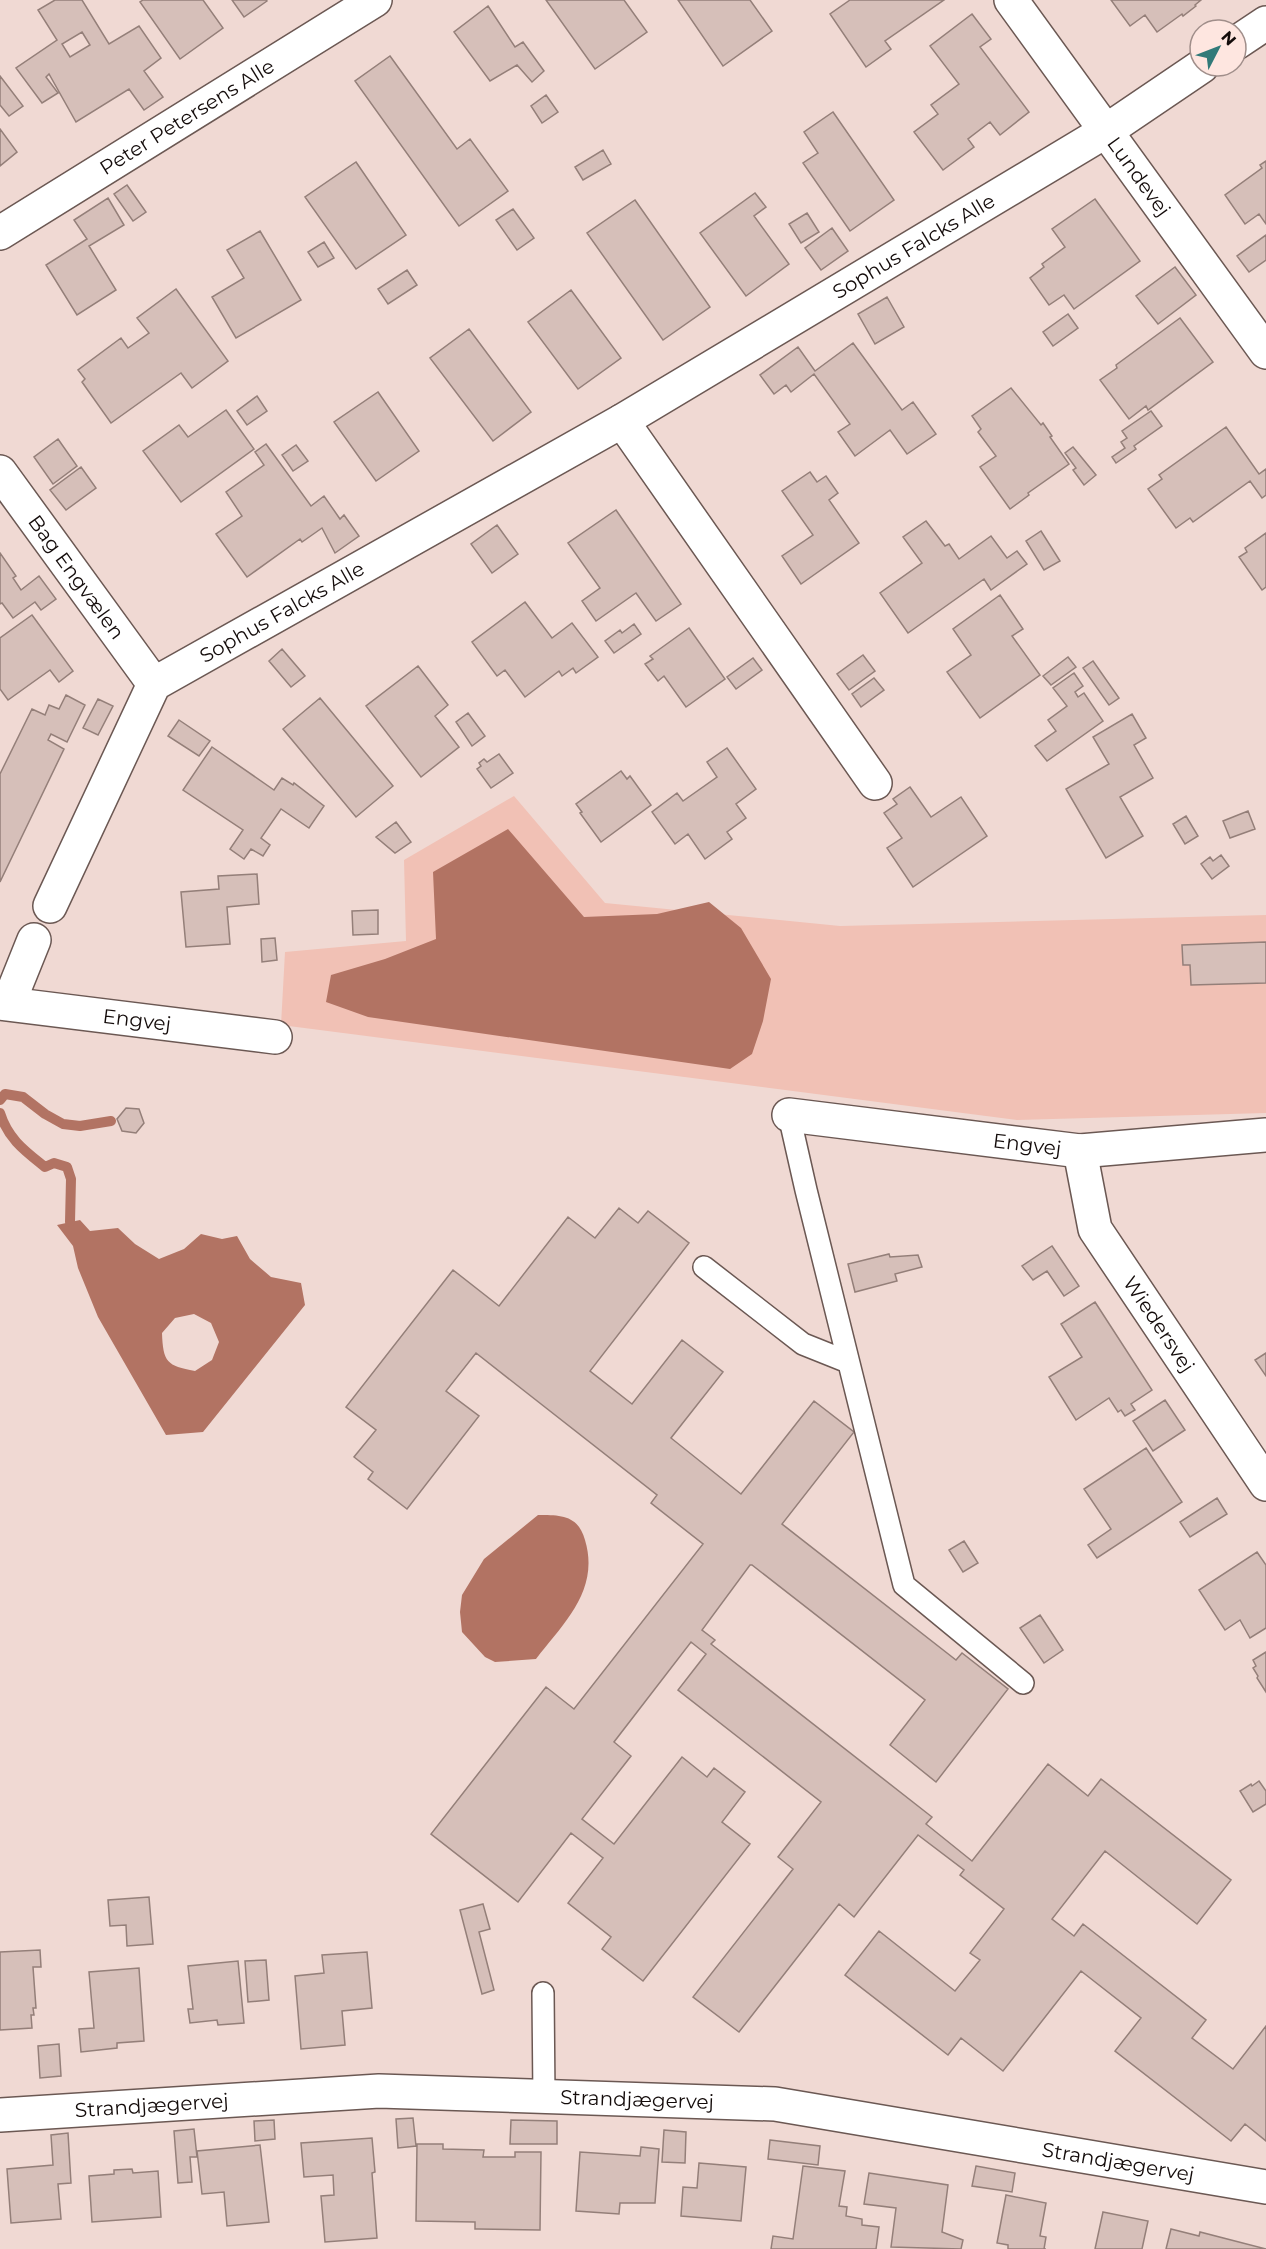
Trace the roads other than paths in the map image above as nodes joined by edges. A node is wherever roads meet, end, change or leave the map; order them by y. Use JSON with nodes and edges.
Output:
{"nodes":[{"id":1,"x":375,"y":0,"type":"edge"},
{"id":2,"x":1011,"y":0,"type":"edge"},
{"id":3,"x":1266,"y":23,"type":"edge"},
{"id":4,"x":1248,"y":35,"type":"edge"},
{"id":5,"x":1188,"y":75,"type":"edge"},
{"id":6,"x":1106,"y":131,"type":"junction"},
{"id":7,"x":0,"y":233,"type":"edge"},
{"id":8,"x":1266,"y":352,"type":"edge"},
{"id":9,"x":622,"y":421,"type":"junction"},
{"id":10,"x":0,"y":472,"type":"edge"},
{"id":11,"x":154,"y":684,"type":"junction"},
{"id":12,"x":875,"y":783,"type":"dead end"},
{"id":13,"x":50,"y":906,"type":"dead end"},
{"id":14,"x":34,"y":940,"type":"dead end"},
{"id":15,"x":5,"y":1003,"type":"edge"},
{"id":16,"x":274,"y":1037,"type":"dead end"},
{"id":17,"x":789,"y":1115,"type":"joint"},
{"id":18,"x":1266,"y":1135,"type":"edge"},
{"id":19,"x":1080,"y":1151,"type":"junction"},
{"id":20,"x":704,"y":1267,"type":"dead end"},
{"id":21,"x":848,"y":1362,"type":"junction"},
{"id":22,"x":1266,"y":1484,"type":"edge"},
{"id":23,"x":1023,"y":1683,"type":"dead end"},
{"id":24,"x":543,"y":1994,"type":"dead end"},
{"id":25,"x":544,"y":2098,"type":"junction"},
{"id":26,"x":0,"y":2115,"type":"edge"},
{"id":27,"x":1266,"y":2187,"type":"edge"}],
"edges":[{"from":1,"to":7,"type":"street","name":"Peter Petersens Alle"},
{"from":2,"to":6,"type":"street","name":"Lundevej"},
{"from":3,"to":4,"type":"street"},
{"from":5,"to":6,"type":"street","name":"Sophus Falcks Alle"},
{"from":6,"to":8,"type":"street","name":"Lundevej"},
{"from":6,"to":9,"type":"street","name":"Sophus Falcks Alle"},
{"from":9,"to":11,"type":"street","name":"Sophus Falcks Alle"},
{"from":9,"to":12,"type":"street"},
{"from":10,"to":11,"type":"street","name":"Bag Engvælen"},
{"from":11,"to":13,"type":"street"},
{"from":14,"to":15,"type":"street"},
{"from":15,"to":16,"type":"street","name":"Engvej"},
{"from":17,"to":19,"type":"street","name":"Engvej"},
{"from":17,"to":21,"type":"lane"},
{"from":18,"to":19,"type":"street","name":"Engvej"},
{"from":19,"to":22,"type":"street","name":"Wiedersvej"},
{"from":20,"to":21,"type":"lane"},
{"from":21,"to":23,"type":"lane"},
{"from":24,"to":25,"type":"lane"},
{"from":25,"to":26,"type":"street","name":"Strandjægervej"},
{"from":25,"to":27,"type":"street","name":"Strandjægervej"}]}
